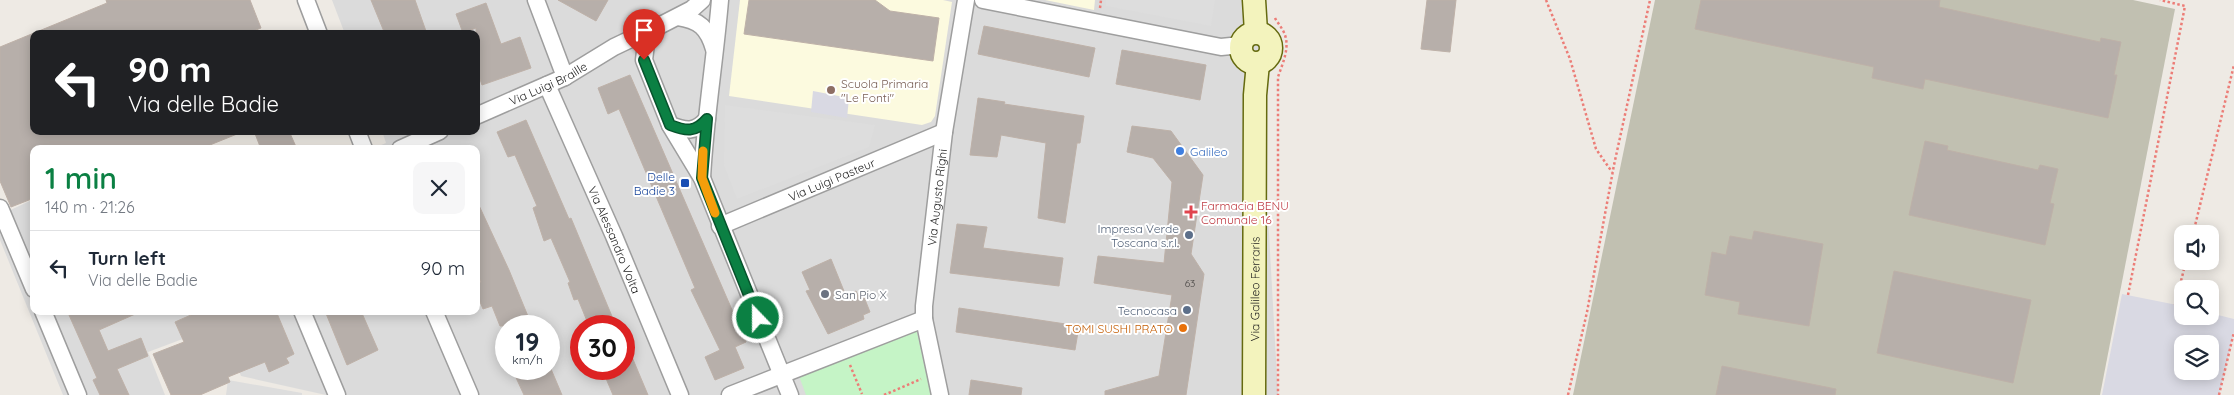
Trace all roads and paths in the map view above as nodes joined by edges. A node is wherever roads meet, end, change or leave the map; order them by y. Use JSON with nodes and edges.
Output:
{"nodes":[{"id":1,"x":306,"y":0,"type":"edge"},
{"id":2,"x":536,"y":0,"type":"edge"},
{"id":3,"x":702,"y":0,"type":"edge"},
{"id":4,"x":720,"y":0,"type":"edge"},
{"id":5,"x":966,"y":0,"type":"edge"},
{"id":6,"x":983,"y":0,"type":"edge"},
{"id":7,"x":1254,"y":0,"type":"edge"},
{"id":8,"x":1546,"y":0,"type":"edge"},
{"id":9,"x":1650,"y":0,"type":"edge"},
{"id":10,"x":2160,"y":0,"type":"edge"},
{"id":11,"x":1273,"y":15,"type":"dead end"},
{"id":12,"x":678,"y":17,"type":"junction"},
{"id":13,"x":657,"y":26,"type":"junction"},
{"id":14,"x":317,"y":30,"type":"edge"},
{"id":15,"x":1248,"y":38,"type":"junction"},
{"id":16,"x":617,"y":46,"type":"junction"},
{"id":17,"x":715,"y":55,"type":"junction"},
{"id":18,"x":644,"y":60,"type":"junction"},
{"id":19,"x":2234,"y":65,"type":"edge"},
{"id":20,"x":565,"y":77,"type":"junction"},
{"id":21,"x":547,"y":85,"type":"junction"},
{"id":22,"x":480,"y":114,"type":"edge"},
{"id":23,"x":707,"y":119,"type":"junction"},
{"id":24,"x":670,"y":125,"type":"junction"},
{"id":25,"x":944,"y":132,"type":"junction"},
{"id":26,"x":431,"y":135,"type":"edge"},
{"id":27,"x":409,"y":145,"type":"edge"},
{"id":28,"x":1612,"y":172,"type":"junction"},
{"id":29,"x":702,"y":178,"type":"junction"},
{"id":30,"x":0,"y":208,"type":"edge"},
{"id":31,"x":2195,"y":225,"type":"edge"},
{"id":32,"x":720,"y":226,"type":"junction"},
{"id":33,"x":30,"y":279,"type":"edge"},
{"id":34,"x":2128,"y":295,"type":"dead end"},
{"id":35,"x":45,"y":315,"type":"edge"},
{"id":36,"x":304,"y":315,"type":"edge"},
{"id":37,"x":436,"y":315,"type":"edge"},
{"id":38,"x":924,"y":319,"type":"junction"},
{"id":39,"x":2234,"y":332,"type":"edge"},
{"id":40,"x":850,"y":364,"type":"dead end"},
{"id":41,"x":935,"y":373,"type":"junction"},
{"id":42,"x":781,"y":374,"type":"junction"},
{"id":43,"x":862,"y":394,"type":"edge"},
{"id":44,"x":78,"y":395,"type":"edge"},
{"id":45,"x":337,"y":395,"type":"edge"},
{"id":46,"x":470,"y":395,"type":"edge"},
{"id":47,"x":680,"y":395,"type":"edge"},
{"id":48,"x":730,"y":395,"type":"edge"},
{"id":49,"x":790,"y":395,"type":"edge"},
{"id":50,"x":884,"y":395,"type":"edge"},
{"id":51,"x":940,"y":395,"type":"edge"},
{"id":52,"x":1254,"y":395,"type":"edge"},
{"id":53,"x":1278,"y":395,"type":"edge"},
{"id":54,"x":1568,"y":395,"type":"edge"},
{"id":55,"x":2220,"y":395,"type":"edge"}],
"edges":[{"from":1,"to":14,"type":"street"},
{"from":2,"to":20,"type":"street"},
{"from":3,"to":12,"type":"street","name":"Via Luigi Braille"},
{"from":4,"to":17,"type":"street"},
{"from":5,"to":25,"type":"street","name":"Via Augusto Righi"},
{"from":6,"to":15,"type":"street"},
{"from":7,"to":15,"type":"street"},
{"from":8,"to":28,"type":"path"},
{"from":9,"to":28,"type":"path"},
{"from":10,"to":34,"type":"path"},
{"from":11,"to":53,"type":"path"},
{"from":12,"to":13,"type":"street","name":"Via Luigi Braille"},
{"from":12,"to":17,"type":"street"},
{"from":13,"to":16,"type":"street","name":"Via Luigi Braille"},
{"from":13,"to":18,"type":"street"},
{"from":15,"to":52,"type":"street","name":"Via Galileo Ferraris"},
{"from":16,"to":18,"type":"street"},
{"from":16,"to":20,"type":"street","name":"Via Luigi Braille"},
{"from":17,"to":23,"type":"street"},
{"from":18,"to":24,"type":"street"},
{"from":19,"to":31,"type":"path"},
{"from":20,"to":21,"type":"street","name":"Via Luigi Braille"},
{"from":21,"to":22,"type":"street","name":"Via Luigi Braille"},
{"from":21,"to":47,"type":"street","name":"Via Alessandro Volta"},
{"from":23,"to":24,"type":"street"},
{"from":23,"to":29,"type":"street"},
{"from":24,"to":29,"type":"street"},
{"from":25,"to":32,"type":"street","name":"Via Luigi Pasteur"},
{"from":25,"to":38,"type":"street","name":"Via Augusto Righi"},
{"from":26,"to":27,"type":"street"},
{"from":28,"to":54,"type":"path"},
{"from":29,"to":32,"type":"street"},
{"from":30,"to":33,"type":"street"},
{"from":32,"to":42,"type":"street"},
{"from":35,"to":44,"type":"street"},
{"from":36,"to":45,"type":"street"},
{"from":37,"to":46,"type":"street"},
{"from":38,"to":41,"type":"street","name":"Via Augusto Righi"},
{"from":38,"to":42,"type":"street"},
{"from":39,"to":55,"type":"path"},
{"from":40,"to":43,"type":"path"},
{"from":41,"to":50,"type":"path"},
{"from":41,"to":51,"type":"street","name":"Via Augusto Righi"},
{"from":42,"to":48,"type":"street"},
{"from":42,"to":49,"type":"street"}]}
